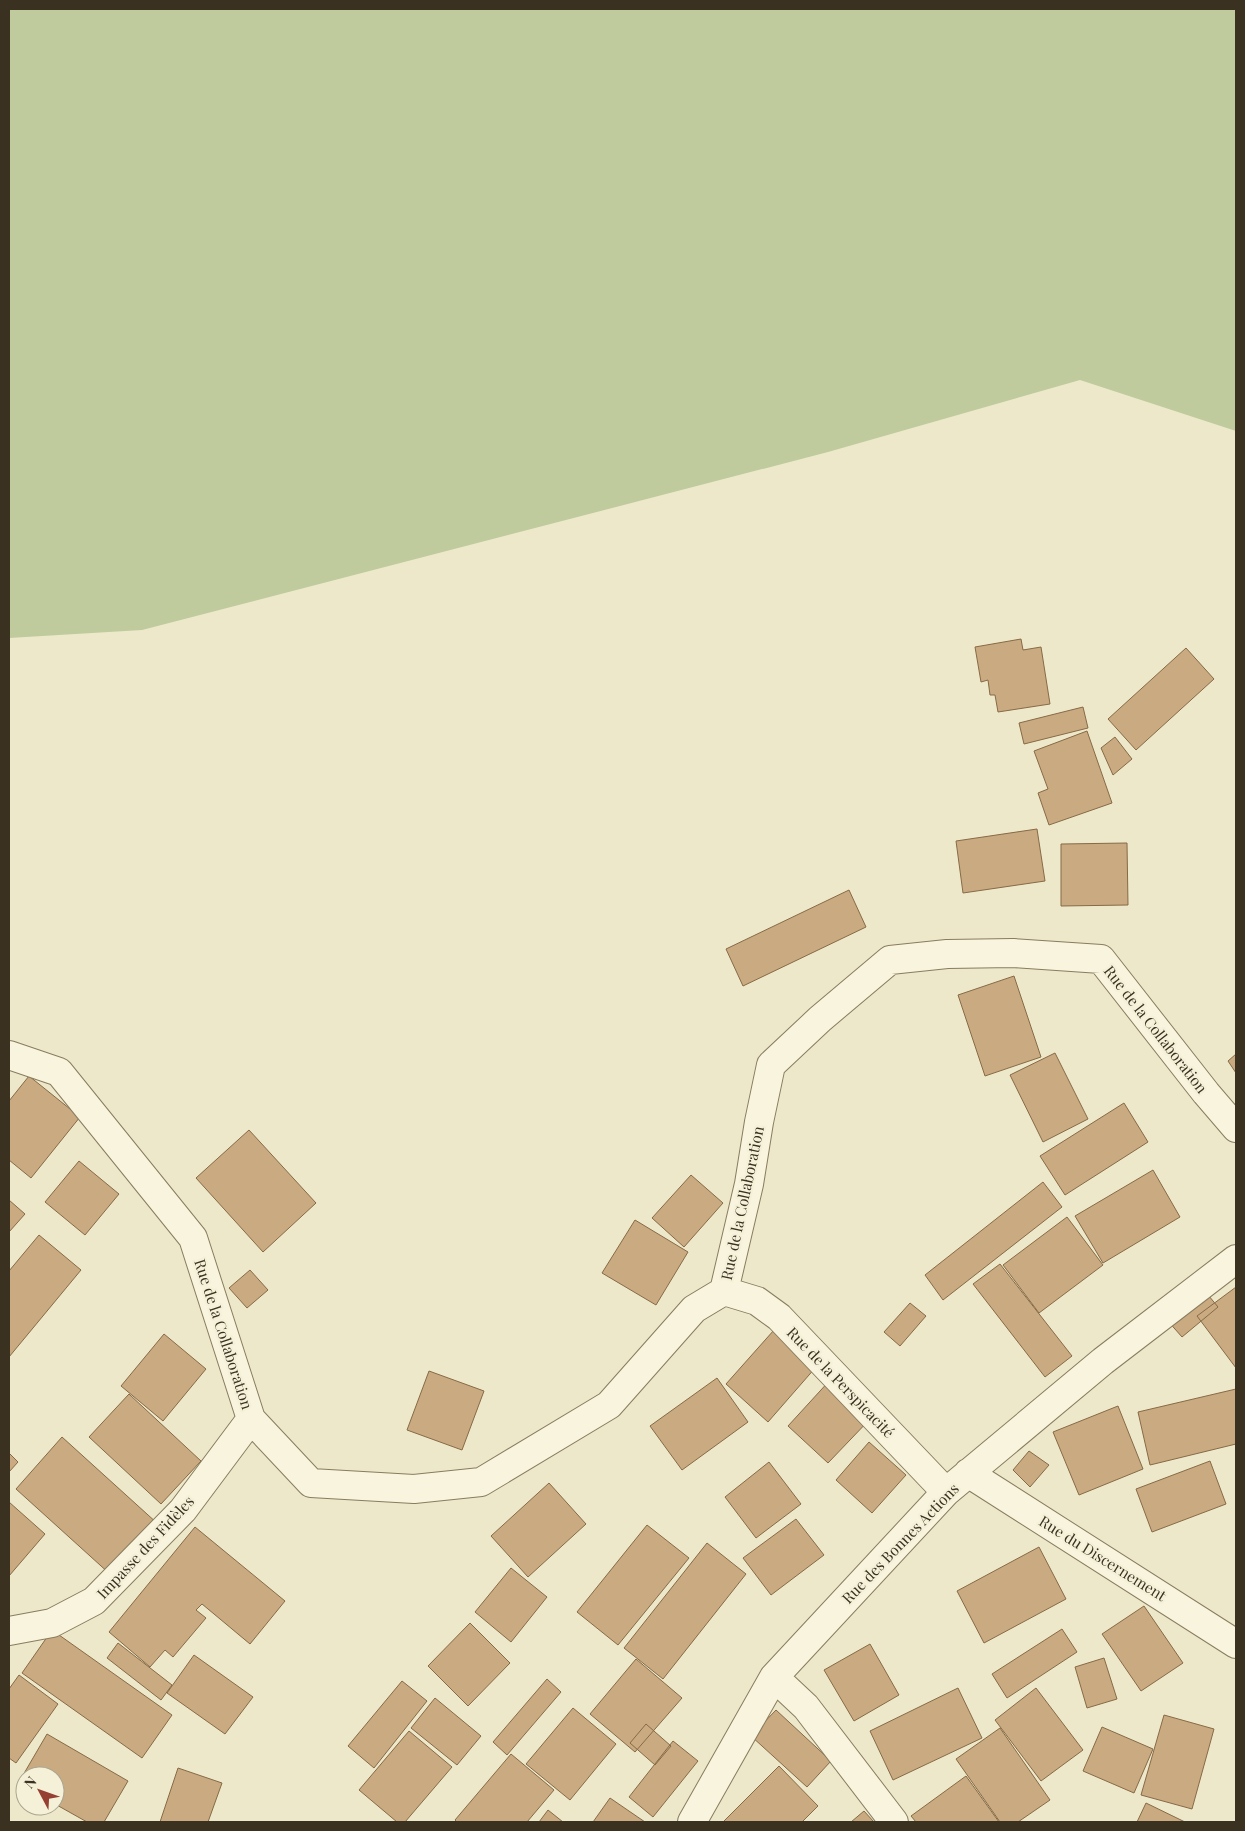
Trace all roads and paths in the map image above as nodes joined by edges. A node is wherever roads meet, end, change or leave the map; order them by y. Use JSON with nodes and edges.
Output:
{"nodes":[{"id":1,"x":9,"y":1055,"type":"edge"},
{"id":2,"x":1236,"y":1128,"type":"edge"},
{"id":3,"x":1236,"y":1259,"type":"edge"},
{"id":4,"x":724,"y":1291,"type":"junction"},
{"id":5,"x":251,"y":1419,"type":"junction"},
{"id":6,"x":968,"y":1474,"type":"junction"},
{"id":7,"x":946,"y":1492,"type":"junction"},
{"id":8,"x":9,"y":1631,"type":"edge"},
{"id":9,"x":1236,"y":1644,"type":"edge"},
{"id":10,"x":774,"y":1678,"type":"junction"},
{"id":11,"x":692,"y":1822,"type":"edge"},
{"id":12,"x":894,"y":1822,"type":"edge"}],
"edges":[{"from":1,"to":5,"type":"street","name":"Rue de la Collaboration"},
{"from":2,"to":4,"type":"street","name":"Rue de la Collaboration"},
{"from":3,"to":6,"type":"street","name":"Rue des Bonnes Actions"},
{"from":4,"to":5,"type":"street","name":"Rue de la Collaboration"},
{"from":4,"to":7,"type":"street","name":"Rue de la Perspicacité"},
{"from":5,"to":8,"type":"street","name":"Impasse des Fidèles"},
{"from":6,"to":7,"type":"street","name":"Rue des Bonnes Actions"},
{"from":6,"to":9,"type":"street","name":"Rue du Discernement"},
{"from":7,"to":10,"type":"street","name":"Rue des Bonnes Actions"},
{"from":10,"to":11,"type":"street","name":"Rue des Bonnes Actions"},
{"from":10,"to":12,"type":"street"}]}
